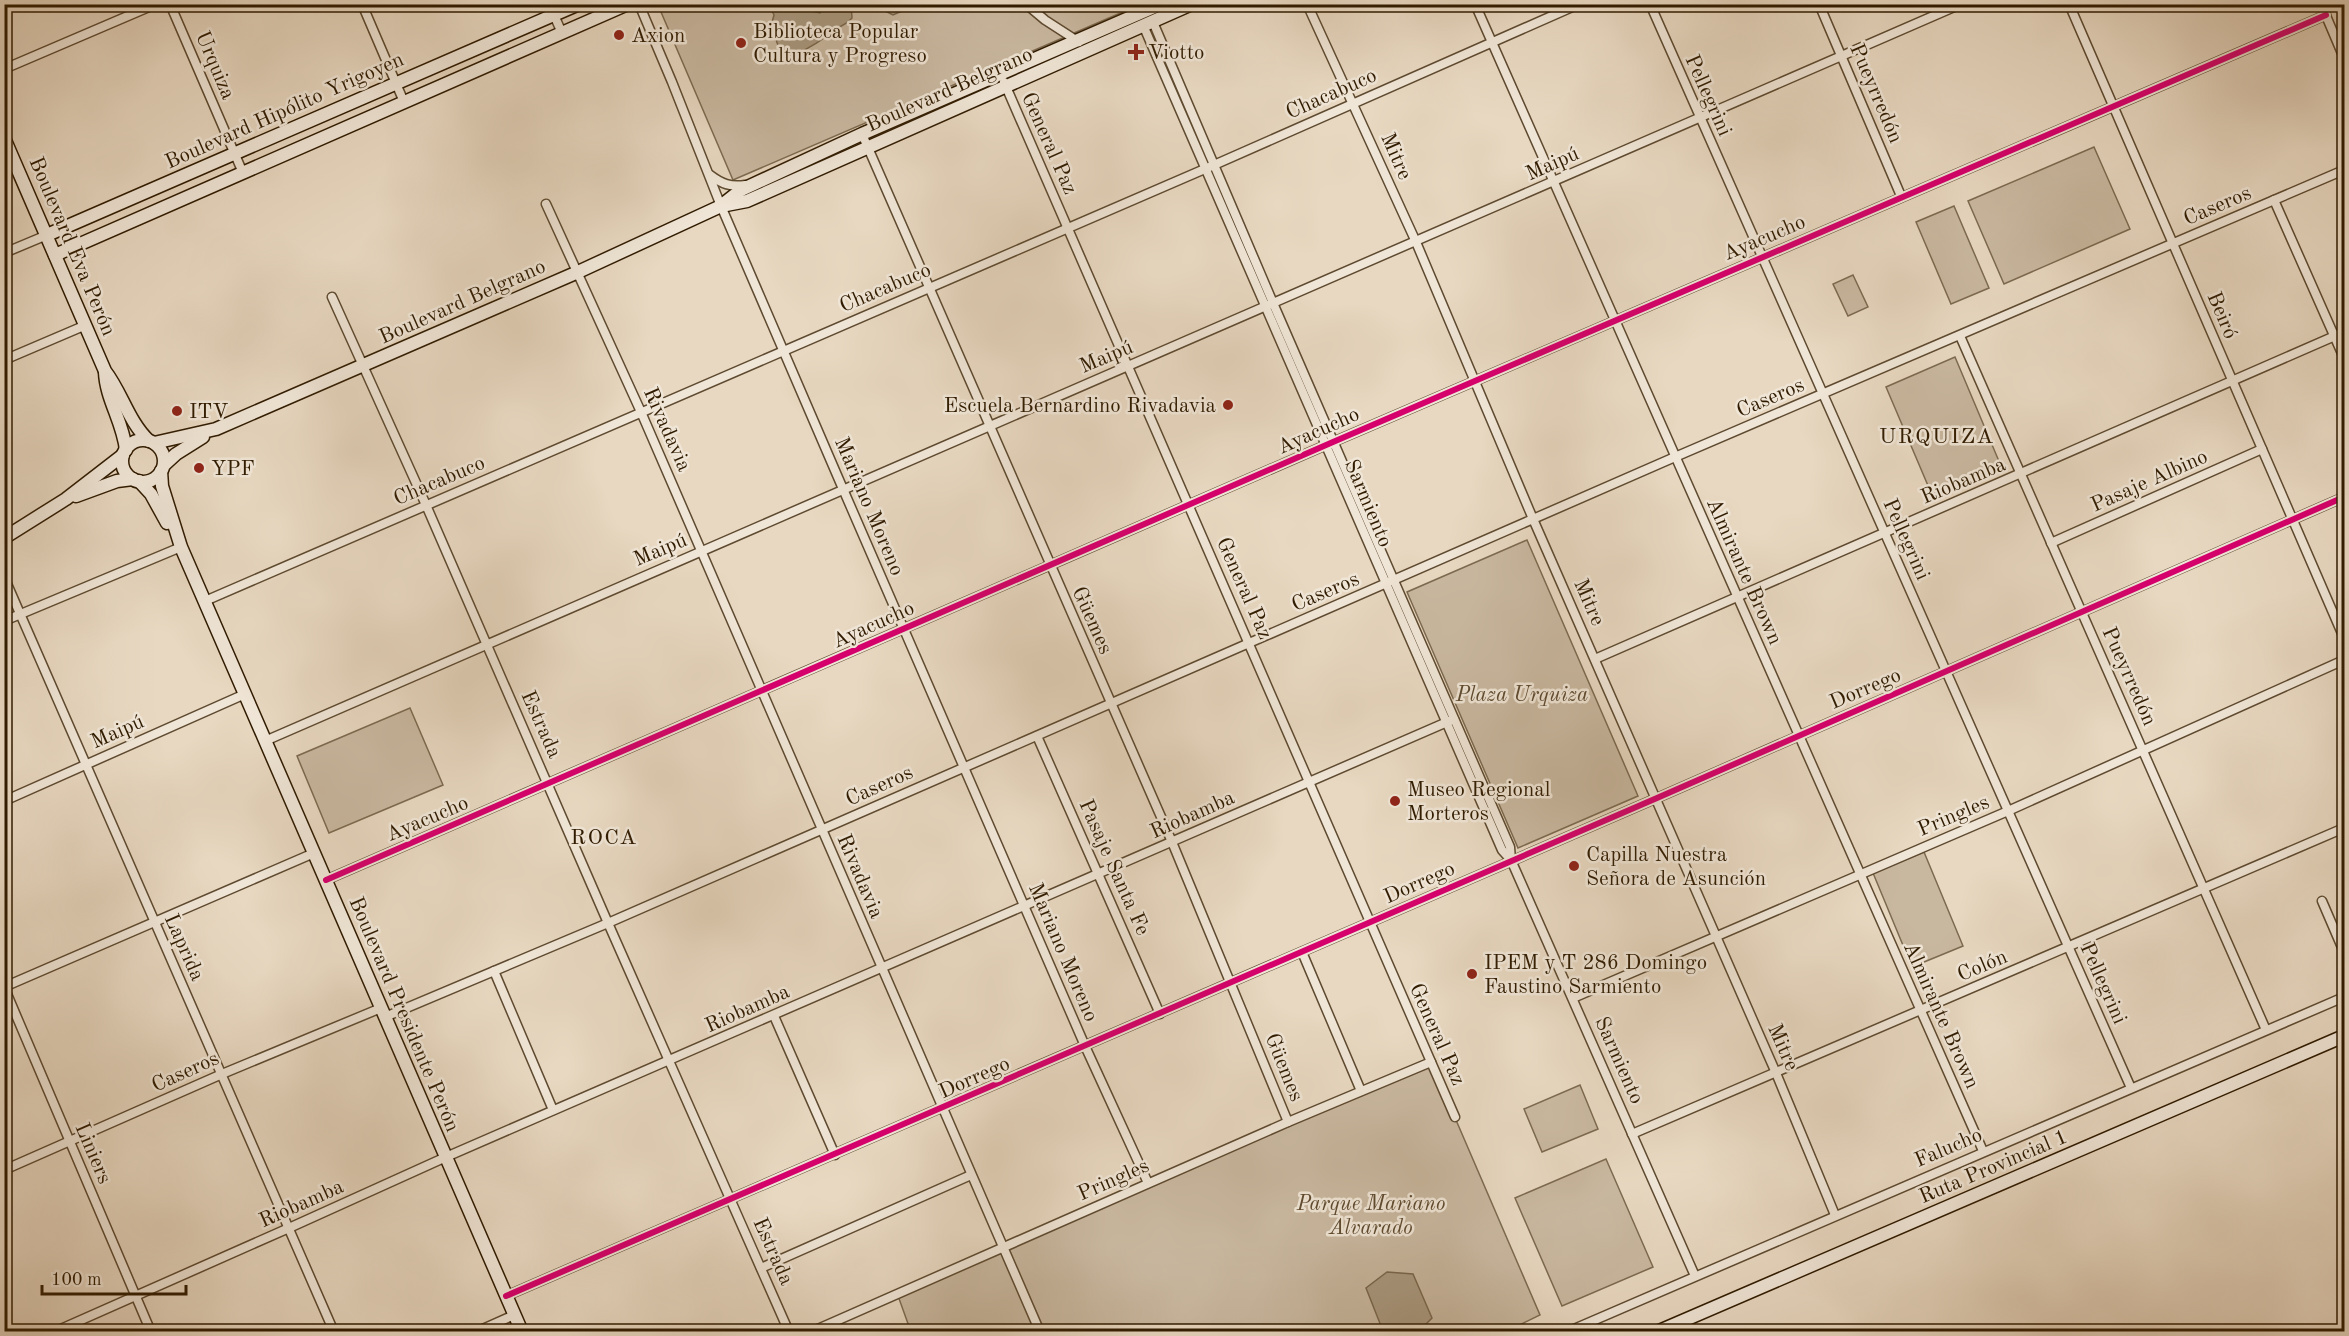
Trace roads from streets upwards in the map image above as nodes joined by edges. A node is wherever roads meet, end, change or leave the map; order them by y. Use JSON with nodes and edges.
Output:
{"nodes":[{"id":1,"x":156,"y":4,"type":"edge"},
{"id":2,"x":170,"y":4,"type":"edge"},
{"id":3,"x":362,"y":4,"type":"edge"},
{"id":4,"x":579,"y":4,"type":"edge"},
{"id":5,"x":628,"y":4,"type":"edge"},
{"id":6,"x":639,"y":4,"type":"edge"},
{"id":7,"x":1026,"y":4,"type":"edge"},
{"id":8,"x":1128,"y":4,"type":"edge"},
{"id":9,"x":1161,"y":4,"type":"edge"},
{"id":10,"x":1192,"y":4,"type":"edge"},
{"id":11,"x":1307,"y":4,"type":"edge"},
{"id":12,"x":1475,"y":4,"type":"edge"},
{"id":13,"x":1579,"y":4,"type":"edge"},
{"id":14,"x":1650,"y":4,"type":"edge"},
{"id":15,"x":1819,"y":4,"type":"edge"},
{"id":16,"x":1961,"y":4,"type":"edge"},
{"id":17,"x":2069,"y":4,"type":"edge"},
{"id":18,"x":2321,"y":4,"type":"edge"},
{"id":19,"x":551,"y":10,"type":"edge"},
{"id":20,"x":1145,"y":15,"type":"edge"},
{"id":21,"x":2326,"y":15,"type":"junction"},
{"id":22,"x":562,"y":33,"type":"junction"},
{"id":23,"x":1076,"y":40,"type":"junction"},
{"id":24,"x":1492,"y":42,"type":"junction"},
{"id":25,"x":1090,"y":48,"type":"junction"},
{"id":26,"x":1842,"y":56,"type":"junction"},
{"id":27,"x":2344,"y":58,"type":"edge"},
{"id":28,"x":4,"y":69,"type":"edge"},
{"id":29,"x":1000,"y":73,"type":"junction"},
{"id":30,"x":396,"y":82,"type":"junction"},
{"id":31,"x":1005,"y":86,"type":"junction"},
{"id":32,"x":404,"y":102,"type":"junction"},
{"id":33,"x":1353,"y":103,"type":"junction"},
{"id":34,"x":2113,"y":105,"type":"junction"},
{"id":35,"x":1700,"y":117,"type":"junction"},
{"id":36,"x":862,"y":134,"type":"junction"},
{"id":37,"x":4,"y":138,"type":"edge"},
{"id":38,"x":868,"y":146,"type":"junction"},
{"id":39,"x":234,"y":153,"type":"junction"},
{"id":40,"x":1210,"y":167,"type":"junction"},
{"id":41,"x":2344,"y":170,"type":"edge"},
{"id":42,"x":243,"y":173,"type":"junction"},
{"id":43,"x":710,"y":175,"type":"junction"},
{"id":44,"x":1554,"y":183,"type":"junction"},
{"id":45,"x":752,"y":184,"type":"junction"},
{"id":46,"x":1901,"y":196,"type":"junction"},
{"id":47,"x":2274,"y":200,"type":"junction"},
{"id":48,"x":546,"y":204,"type":"dead end"},
{"id":49,"x":722,"y":206,"type":"junction"},
{"id":50,"x":1068,"y":227,"type":"junction"},
{"id":51,"x":47,"y":235,"type":"junction"},
{"id":52,"x":1416,"y":242,"type":"junction"},
{"id":53,"x":2173,"y":244,"type":"junction"},
{"id":54,"x":4,"y":253,"type":"edge"},
{"id":55,"x":55,"y":255,"type":"junction"},
{"id":56,"x":1761,"y":256,"type":"junction"},
{"id":57,"x":578,"y":272,"type":"junction"},
{"id":58,"x":930,"y":287,"type":"junction"},
{"id":59,"x":332,"y":297,"type":"dead end"},
{"id":60,"x":1269,"y":305,"type":"junction"},
{"id":61,"x":1614,"y":320,"type":"junction"},
{"id":62,"x":86,"y":325,"type":"junction"},
{"id":63,"x":2344,"y":332,"type":"edge"},
{"id":64,"x":1960,"y":336,"type":"junction"},
{"id":65,"x":2335,"y":337,"type":"junction"},
{"id":66,"x":783,"y":350,"type":"junction"},
{"id":67,"x":2344,"y":358,"type":"edge"},
{"id":68,"x":4,"y":360,"type":"edge"},
{"id":69,"x":364,"y":365,"type":"junction"},
{"id":70,"x":1128,"y":366,"type":"junction"},
{"id":71,"x":105,"y":371,"type":"junction"},
{"id":72,"x":1474,"y":380,"type":"junction"},
{"id":73,"x":2232,"y":383,"type":"junction"},
{"id":74,"x":1823,"y":394,"type":"junction"},
{"id":75,"x":641,"y":412,"type":"junction"},
{"id":76,"x":990,"y":426,"type":"junction"},
{"id":77,"x":216,"y":429,"type":"junction"},
{"id":78,"x":152,"y":442,"type":"junction"},
{"id":79,"x":1329,"y":443,"type":"junction"},
{"id":80,"x":2262,"y":449,"type":"junction"},
{"id":81,"x":124,"y":453,"type":"junction"},
{"id":82,"x":1675,"y":458,"type":"junction"},
{"id":83,"x":163,"y":468,"type":"junction"},
{"id":84,"x":2021,"y":474,"type":"junction"},
{"id":85,"x":136,"y":480,"type":"junction"},
{"id":86,"x":843,"y":489,"type":"junction"},
{"id":87,"x":2344,"y":496,"type":"edge"},
{"id":88,"x":66,"y":500,"type":"junction"},
{"id":89,"x":1189,"y":504,"type":"junction"},
{"id":90,"x":426,"y":506,"type":"junction"},
{"id":91,"x":1533,"y":519,"type":"junction"},
{"id":92,"x":2294,"y":519,"type":"junction"},
{"id":93,"x":1884,"y":533,"type":"junction"},
{"id":94,"x":4,"y":538,"type":"edge"},
{"id":95,"x":2051,"y":543,"type":"junction"},
{"id":96,"x":181,"y":547,"type":"junction"},
{"id":97,"x":701,"y":550,"type":"junction"},
{"id":98,"x":1050,"y":565,"type":"junction"},
{"id":99,"x":4,"y":577,"type":"edge"},
{"id":100,"x":1390,"y":582,"type":"junction"},
{"id":101,"x":1737,"y":597,"type":"junction"},
{"id":102,"x":205,"y":601,"type":"junction"},
{"id":103,"x":2082,"y":612,"type":"junction"},
{"id":104,"x":20,"y":614,"type":"junction"},
{"id":105,"x":4,"y":621,"type":"edge"},
{"id":106,"x":904,"y":629,"type":"junction"},
{"id":107,"x":2344,"y":638,"type":"edge"},
{"id":108,"x":1250,"y":643,"type":"junction"},
{"id":109,"x":486,"y":644,"type":"junction"},
{"id":110,"x":1595,"y":659,"type":"junction"},
{"id":111,"x":2344,"y":660,"type":"edge"},
{"id":112,"x":1946,"y":671,"type":"junction"},
{"id":113,"x":762,"y":691,"type":"junction"},
{"id":114,"x":245,"y":694,"type":"junction"},
{"id":115,"x":1111,"y":704,"type":"junction"},
{"id":116,"x":1450,"y":720,"type":"junction"},
{"id":117,"x":1798,"y":735,"type":"junction"},
{"id":118,"x":1037,"y":736,"type":"junction"},
{"id":119,"x":265,"y":741,"type":"junction"},
{"id":120,"x":2143,"y":752,"type":"junction"},
{"id":121,"x":86,"y":765,"type":"junction"},
{"id":122,"x":965,"y":767,"type":"junction"},
{"id":123,"x":1310,"y":782,"type":"junction"},
{"id":124,"x":548,"y":784,"type":"junction"},
{"id":125,"x":1657,"y":798,"type":"junction"},
{"id":126,"x":4,"y":801,"type":"edge"},
{"id":127,"x":2008,"y":811,"type":"junction"},
{"id":128,"x":2344,"y":828,"type":"edge"},
{"id":129,"x":822,"y":830,"type":"junction"},
{"id":130,"x":1172,"y":842,"type":"junction"},
{"id":131,"x":314,"y":854,"type":"junction"},
{"id":132,"x":1511,"y":860,"type":"junction"},
{"id":133,"x":1098,"y":874,"type":"junction"},
{"id":134,"x":1859,"y":874,"type":"junction"},
{"id":135,"x":326,"y":880,"type":"junction"},
{"id":136,"x":2204,"y":890,"type":"junction"},
{"id":137,"x":2322,"y":901,"type":"dead end"},
{"id":138,"x":1025,"y":907,"type":"junction"},
{"id":139,"x":155,"y":922,"type":"junction"},
{"id":140,"x":1370,"y":922,"type":"junction"},
{"id":141,"x":608,"y":923,"type":"junction"},
{"id":142,"x":1714,"y":936,"type":"junction"},
{"id":143,"x":2068,"y":948,"type":"junction"},
{"id":144,"x":1302,"y":952,"type":"junction"},
{"id":145,"x":2344,"y":952,"type":"edge"},
{"id":146,"x":882,"y":969,"type":"junction"},
{"id":147,"x":494,"y":971,"type":"junction"},
{"id":148,"x":1232,"y":982,"type":"junction"},
{"id":149,"x":4,"y":987,"type":"edge"},
{"id":150,"x":2344,"y":997,"type":"edge"},
{"id":151,"x":1573,"y":998,"type":"junction"},
{"id":152,"x":1920,"y":1011,"type":"junction"},
{"id":153,"x":383,"y":1012,"type":"junction"},
{"id":154,"x":1160,"y":1014,"type":"junction"},
{"id":155,"x":774,"y":1016,"type":"junction"},
{"id":156,"x":2266,"y":1030,"type":"junction"},
{"id":157,"x":2344,"y":1036,"type":"edge"},
{"id":158,"x":1085,"y":1046,"type":"junction"},
{"id":159,"x":670,"y":1061,"type":"junction"},
{"id":160,"x":1431,"y":1062,"type":"junction"},
{"id":161,"x":1776,"y":1073,"type":"junction"},
{"id":162,"x":222,"y":1074,"type":"junction"},
{"id":163,"x":2131,"y":1088,"type":"junction"},
{"id":164,"x":1361,"y":1091,"type":"junction"},
{"id":165,"x":942,"y":1108,"type":"junction"},
{"id":166,"x":554,"y":1110,"type":"junction"},
{"id":167,"x":1455,"y":1117,"type":"dead end"},
{"id":168,"x":1288,"y":1122,"type":"junction"},
{"id":169,"x":1632,"y":1134,"type":"junction"},
{"id":170,"x":70,"y":1142,"type":"junction"},
{"id":171,"x":1983,"y":1151,"type":"junction"},
{"id":172,"x":835,"y":1155,"type":"junction"},
{"id":173,"x":446,"y":1157,"type":"junction"},
{"id":174,"x":4,"y":1170,"type":"edge"},
{"id":175,"x":971,"y":1175,"type":"junction"},
{"id":176,"x":1148,"y":1183,"type":"junction"},
{"id":177,"x":732,"y":1200,"type":"junction"},
{"id":178,"x":1835,"y":1215,"type":"junction"},
{"id":179,"x":289,"y":1228,"type":"junction"},
{"id":180,"x":1002,"y":1247,"type":"junction"},
{"id":181,"x":761,"y":1268,"type":"junction"},
{"id":182,"x":1695,"y":1276,"type":"junction"},
{"id":183,"x":136,"y":1295,"type":"junction"},
{"id":184,"x":506,"y":1296,"type":"junction"},
{"id":185,"x":514,"y":1315,"type":"junction"},
{"id":186,"x":54,"y":1332,"type":"edge"},
{"id":187,"x":151,"y":1332,"type":"edge"},
{"id":188,"x":334,"y":1332,"type":"edge"},
{"id":189,"x":476,"y":1332,"type":"edge"},
{"id":190,"x":522,"y":1332,"type":"edge"},
{"id":191,"x":789,"y":1332,"type":"edge"},
{"id":192,"x":811,"y":1332,"type":"edge"},
{"id":193,"x":1040,"y":1332,"type":"edge"},
{"id":194,"x":1567,"y":1332,"type":"edge"},
{"id":195,"x":1657,"y":1332,"type":"edge"}],
"edges":[{"from":1,"to":28,"type":"street"},
{"from":2,"to":39,"type":"street","name":"Urquiza"},
{"from":3,"to":30,"type":"street"},
{"from":4,"to":19,"type":"street","name":"Boulevard Hipólito Yrigoyen"},
{"from":5,"to":22,"type":"street","name":"Boulevard Hipólito Yrigoyen"},
{"from":6,"to":43,"type":"street","name":"Mariano Moreno"},
{"from":7,"to":23,"type":"street"},
{"from":8,"to":20,"type":"street"},
{"from":9,"to":20,"type":"street","name":"Boulevard Belgrano"},
{"from":10,"to":20,"type":"street","name":"Boulevard Belgrano"},
{"from":11,"to":33,"type":"street","name":"Mitre"},
{"from":12,"to":24,"type":"street","name":"Almirante Brown"},
{"from":13,"to":24,"type":"street","name":"Chacabuco"},
{"from":14,"to":35,"type":"street","name":"Pellegrini"},
{"from":15,"to":26,"type":"street","name":"Pueyrredón"},
{"from":16,"to":26,"type":"street","name":"Maipú"},
{"from":17,"to":34,"type":"street","name":"Beiró"},
{"from":18,"to":21,"type":"street"},
{"from":19,"to":22,"type":"street"},
{"from":19,"to":30,"type":"street","name":"Boulevard Hipólito Yrigoyen"},
{"from":20,"to":23,"type":"street","name":"Boulevard Belgrano"},
{"from":20,"to":25,"type":"street","name":"Boulevard Belgrano"},
{"from":20,"to":40,"type":"street","name":"Sarmiento"},
{"from":21,"to":27,"type":"street"},
{"from":21,"to":34,"type":"street","name":"Ayacucho"},
{"from":22,"to":32,"type":"street","name":"Boulevard Hipólito Yrigoyen"},
{"from":23,"to":25,"type":"street"},
{"from":23,"to":29,"type":"street","name":"Boulevard Belgrano"},
{"from":24,"to":33,"type":"street","name":"Chacabuco"},
{"from":24,"to":44,"type":"street","name":"Almirante Brown"},
{"from":25,"to":31,"type":"street","name":"Boulevard Belgrano"},
{"from":26,"to":35,"type":"street","name":"Maipú"},
{"from":26,"to":46,"type":"street","name":"Pueyrredón"},
{"from":29,"to":31,"type":"street","name":"General Paz"},
{"from":29,"to":36,"type":"street","name":"Boulevard Belgrano"},
{"from":30,"to":32,"type":"street"},
{"from":30,"to":39,"type":"street","name":"Boulevard Hipólito Yrigoyen"},
{"from":31,"to":38,"type":"street","name":"Boulevard Belgrano"},
{"from":31,"to":50,"type":"street","name":"General Paz"},
{"from":32,"to":42,"type":"street","name":"Boulevard Hipólito Yrigoyen"},
{"from":33,"to":40,"type":"street","name":"Chacabuco"},
{"from":33,"to":52,"type":"street","name":"Mitre"},
{"from":34,"to":46,"type":"street","name":"Ayacucho"},
{"from":34,"to":53,"type":"street","name":"Beiró"},
{"from":35,"to":44,"type":"street","name":"Maipú"},
{"from":35,"to":56,"type":"street","name":"Pellegrini"},
{"from":36,"to":38,"type":"street","name":"Güemes"},
{"from":36,"to":45,"type":"street","name":"Boulevard Belgrano"},
{"from":37,"to":51,"type":"street","name":"Boulevard Eva Perón"},
{"from":38,"to":49,"type":"street","name":"Boulevard Belgrano"},
{"from":38,"to":58,"type":"street","name":"Güemes"},
{"from":39,"to":42,"type":"street","name":"Urquiza"},
{"from":39,"to":51,"type":"street","name":"Boulevard Hipólito Yrigoyen"},
{"from":40,"to":50,"type":"street","name":"Chacabuco"},
{"from":40,"to":60,"type":"street","name":"Sarmiento"},
{"from":41,"to":47,"type":"street","name":"Caseros"},
{"from":42,"to":55,"type":"street","name":"Boulevard Hipólito Yrigoyen"},
{"from":43,"to":45,"type":"street"},
{"from":43,"to":49,"type":"street","name":"Mariano Moreno"},
{"from":44,"to":52,"type":"street","name":"Maipú"},
{"from":44,"to":61,"type":"street","name":"Almirante Brown"},
{"from":45,"to":49,"type":"street","name":"Boulevard Belgrano"},
{"from":46,"to":56,"type":"street","name":"Ayacucho"},
{"from":47,"to":53,"type":"street","name":"Caseros"},
{"from":47,"to":65,"type":"street"},
{"from":48,"to":57,"type":"street","name":"Rivadavia"},
{"from":49,"to":57,"type":"street","name":"Boulevard Belgrano"},
{"from":49,"to":66,"type":"street","name":"Mariano Moreno"},
{"from":50,"to":58,"type":"street","name":"Chacabuco"},
{"from":50,"to":70,"type":"street","name":"General Paz"},
{"from":51,"to":54,"type":"street","name":"Boulevard Hipólito Yrigoyen"},
{"from":51,"to":55,"type":"street","name":"Boulevard Eva Perón"},
{"from":52,"to":60,"type":"street","name":"Maipú"},
{"from":52,"to":72,"type":"street","name":"Mitre"},
{"from":53,"to":64,"type":"street","name":"Caseros"},
{"from":53,"to":73,"type":"street","name":"Beiró"},
{"from":55,"to":62,"type":"street","name":"Boulevard Eva Perón"},
{"from":56,"to":61,"type":"street","name":"Ayacucho"},
{"from":56,"to":74,"type":"street","name":"Pellegrini"},
{"from":57,"to":69,"type":"street","name":"Boulevard Belgrano"},
{"from":57,"to":75,"type":"street","name":"Rivadavia"},
{"from":58,"to":66,"type":"street","name":"Chacabuco"},
{"from":58,"to":76,"type":"street","name":"Güemes"},
{"from":59,"to":69,"type":"street","name":"Estrada"},
{"from":60,"to":70,"type":"street","name":"Maipú"},
{"from":60,"to":79,"type":"street","name":"Sarmiento"},
{"from":61,"to":72,"type":"street","name":"Ayacucho"},
{"from":61,"to":82,"type":"street","name":"Almirante Brown"},
{"from":62,"to":68,"type":"street"},
{"from":62,"to":71,"type":"street","name":"Boulevard Eva Perón"},
{"from":63,"to":65,"type":"street","name":"Riobamba"},
{"from":64,"to":74,"type":"street","name":"Caseros"},
{"from":64,"to":84,"type":"street","name":"Pueyrredón"},
{"from":65,"to":67,"type":"street"},
{"from":65,"to":73,"type":"street","name":"Riobamba"},
{"from":66,"to":75,"type":"street","name":"Chacabuco"},
{"from":66,"to":86,"type":"street","name":"Mariano Moreno"},
{"from":69,"to":77,"type":"street","name":"Boulevard Belgrano"},
{"from":69,"to":90,"type":"street","name":"Estrada"},
{"from":70,"to":76,"type":"street","name":"Maipú"},
{"from":70,"to":89,"type":"street","name":"General Paz"},
{"from":71,"to":78,"type":"street","name":"Boulevard Presidente Perón"},
{"from":71,"to":81,"type":"street","name":"Boulevard Presidente Perón"},
{"from":72,"to":79,"type":"street","name":"Ayacucho"},
{"from":72,"to":91,"type":"street","name":"Mitre"},
{"from":73,"to":80,"type":"street","name":"Beiró"},
{"from":73,"to":84,"type":"street","name":"Riobamba"},
{"from":74,"to":82,"type":"street","name":"Caseros"},
{"from":74,"to":93,"type":"street","name":"Pellegrini"},
{"from":75,"to":90,"type":"street","name":"Chacabuco"},
{"from":75,"to":97,"type":"street","name":"Rivadavia"},
{"from":76,"to":86,"type":"street","name":"Maipú"},
{"from":76,"to":98,"type":"street","name":"Güemes"},
{"from":77,"to":78,"type":"street","name":"Boulevard Belgrano"},
{"from":77,"to":83,"type":"street","name":"Boulevard Belgrano"},
{"from":78,"to":81,"type":"street"},
{"from":78,"to":83,"type":"street","name":"Boulevard Presidente Perón"},
{"from":79,"to":89,"type":"street","name":"Ayacucho"},
{"from":79,"to":100,"type":"street","name":"Sarmiento"},
{"from":80,"to":92,"type":"street","name":"Beiró"},
{"from":80,"to":95,"type":"street","name":"Pasaje Albino"},
{"from":81,"to":85,"type":"street","name":"Boulevard Presidente Perón"},
{"from":81,"to":88,"type":"street"},
{"from":82,"to":91,"type":"street","name":"Caseros"},
{"from":82,"to":101,"type":"street","name":"Almirante Brown"},
{"from":83,"to":85,"type":"street"},
{"from":83,"to":96,"type":"street","name":"Boulevard Presidente Perón"},
{"from":84,"to":93,"type":"street","name":"Riobamba"},
{"from":84,"to":95,"type":"street","name":"Pueyrredón"},
{"from":85,"to":88,"type":"street"},
{"from":85,"to":96,"type":"street","name":"Boulevard Presidente Perón"},
{"from":86,"to":97,"type":"street","name":"Maipú"},
{"from":86,"to":106,"type":"street","name":"Mariano Moreno"},
{"from":87,"to":92,"type":"street","name":"Dorrego"},
{"from":88,"to":94,"type":"street"},
{"from":89,"to":98,"type":"street","name":"Ayacucho"},
{"from":89,"to":108,"type":"street","name":"General Paz"},
{"from":90,"to":102,"type":"street","name":"Chacabuco"},
{"from":90,"to":109,"type":"street","name":"Estrada"},
{"from":91,"to":100,"type":"street","name":"Caseros"},
{"from":91,"to":110,"type":"street","name":"Mitre"},
{"from":92,"to":103,"type":"street","name":"Dorrego"},
{"from":92,"to":107,"type":"street","name":"Beiró"},
{"from":93,"to":101,"type":"street","name":"Riobamba"},
{"from":93,"to":112,"type":"street","name":"Pellegrini"},
{"from":95,"to":103,"type":"street","name":"Pueyrredón"},
{"from":96,"to":102,"type":"street","name":"Boulevard Presidente Perón"},
{"from":96,"to":104,"type":"street"},
{"from":97,"to":109,"type":"street","name":"Maipú"},
{"from":97,"to":113,"type":"street","name":"Rivadavia"},
{"from":98,"to":106,"type":"street","name":"Ayacucho"},
{"from":98,"to":115,"type":"street","name":"Güemes"},
{"from":99,"to":104,"type":"street","name":"Laprida"},
{"from":100,"to":108,"type":"street","name":"Caseros"},
{"from":100,"to":116,"type":"street","name":"Sarmiento"},
{"from":101,"to":110,"type":"street","name":"Riobamba"},
{"from":101,"to":117,"type":"street","name":"Almirante Brown"},
{"from":102,"to":114,"type":"street","name":"Boulevard Presidente Perón"},
{"from":103,"to":112,"type":"street","name":"Dorrego"},
{"from":103,"to":120,"type":"street","name":"Pueyrredón"},
{"from":104,"to":105,"type":"street"},
{"from":104,"to":121,"type":"street","name":"Laprida"},
{"from":106,"to":113,"type":"street","name":"Ayacucho"},
{"from":106,"to":122,"type":"street","name":"Mariano Moreno"},
{"from":108,"to":115,"type":"street","name":"Caseros"},
{"from":108,"to":123,"type":"street","name":"General Paz"},
{"from":109,"to":119,"type":"street","name":"Maipú"},
{"from":109,"to":124,"type":"street","name":"Estrada"},
{"from":110,"to":125,"type":"street","name":"Mitre"},
{"from":111,"to":120,"type":"street","name":"Pringles"},
{"from":112,"to":117,"type":"street","name":"Dorrego"},
{"from":112,"to":127,"type":"street","name":"Pellegrini"},
{"from":113,"to":124,"type":"street","name":"Ayacucho"},
{"from":113,"to":129,"type":"street","name":"Rivadavia"},
{"from":114,"to":119,"type":"street","name":"Boulevard Presidente Perón"},
{"from":114,"to":121,"type":"street","name":"Maipú"},
{"from":115,"to":118,"type":"street","name":"Caseros"},
{"from":115,"to":130,"type":"street","name":"Güemes"},
{"from":116,"to":123,"type":"street","name":"Riobamba"},
{"from":116,"to":132,"type":"street","name":"Sarmiento"},
{"from":117,"to":125,"type":"street","name":"Dorrego"},
{"from":117,"to":134,"type":"street","name":"Almirante Brown"},
{"from":118,"to":122,"type":"street","name":"Caseros"},
{"from":118,"to":133,"type":"street","name":"Pasaje Santa Fe"},
{"from":119,"to":131,"type":"street","name":"Boulevard Presidente Perón"},
{"from":120,"to":127,"type":"street","name":"Pringles"},
{"from":120,"to":136,"type":"street","name":"Pueyrredón"},
{"from":121,"to":126,"type":"street","name":"Maipú"},
{"from":121,"to":139,"type":"street","name":"Laprida"},
{"from":122,"to":129,"type":"street","name":"Caseros"},
{"from":122,"to":138,"type":"street","name":"Mariano Moreno"},
{"from":123,"to":130,"type":"street","name":"Riobamba"},
{"from":123,"to":140,"type":"street","name":"General Paz"},
{"from":124,"to":135,"type":"street","name":"Ayacucho"},
{"from":124,"to":141,"type":"street","name":"Estrada"},
{"from":125,"to":132,"type":"street","name":"Dorrego"},
{"from":125,"to":142,"type":"street","name":"Mitre"},
{"from":127,"to":134,"type":"street","name":"Pringles"},
{"from":127,"to":143,"type":"street","name":"Pellegrini"},
{"from":128,"to":136,"type":"street","name":"Colón"},
{"from":129,"to":141,"type":"street","name":"Caseros"},
{"from":129,"to":146,"type":"street","name":"Rivadavia"},
{"from":130,"to":133,"type":"street","name":"Riobamba"},
{"from":130,"to":148,"type":"street","name":"Güemes"},
{"from":131,"to":135,"type":"street","name":"Boulevard Presidente Perón"},
{"from":131,"to":139,"type":"street"},
{"from":132,"to":140,"type":"street","name":"Dorrego"},
{"from":132,"to":151,"type":"street","name":"Sarmiento"},
{"from":133,"to":138,"type":"street","name":"Riobamba"},
{"from":133,"to":154,"type":"street","name":"Pasaje Santa Fe"},
{"from":134,"to":142,"type":"street","name":"Pringles"},
{"from":134,"to":152,"type":"street","name":"Almirante Brown"},
{"from":135,"to":153,"type":"street","name":"Boulevard Presidente Perón"},
{"from":136,"to":143,"type":"street","name":"Colón"},
{"from":136,"to":156,"type":"street","name":"Pueyrredón"},
{"from":137,"to":145,"type":"street"},
{"from":138,"to":146,"type":"street","name":"Riobamba"},
{"from":138,"to":158,"type":"street","name":"Mariano Moreno"},
{"from":139,"to":149,"type":"street"},
{"from":139,"to":162,"type":"street","name":"Laprida"},
{"from":140,"to":144,"type":"street","name":"Dorrego"},
{"from":140,"to":160,"type":"street","name":"General Paz"},
{"from":141,"to":147,"type":"street","name":"Caseros"},
{"from":141,"to":159,"type":"street","name":"Estrada"},
{"from":142,"to":151,"type":"street","name":"Pringles"},
{"from":142,"to":161,"type":"street","name":"Mitre"},
{"from":143,"to":152,"type":"street","name":"Colón"},
{"from":143,"to":163,"type":"street","name":"Pellegrini"},
{"from":144,"to":148,"type":"street","name":"Dorrego"},
{"from":144,"to":164,"type":"street"},
{"from":146,"to":155,"type":"street","name":"Riobamba"},
{"from":146,"to":165,"type":"street","name":"Rivadavia"},
{"from":147,"to":153,"type":"street","name":"Caseros"},
{"from":147,"to":166,"type":"street"},
{"from":148,"to":154,"type":"street","name":"Dorrego"},
{"from":148,"to":168,"type":"street","name":"Güemes"},
{"from":149,"to":170,"type":"street","name":"Liniers"},
{"from":150,"to":156,"type":"street","name":"Falucho"},
{"from":151,"to":169,"type":"street","name":"Sarmiento"},
{"from":152,"to":161,"type":"street","name":"Colón"},
{"from":152,"to":171,"type":"street","name":"Almirante Brown"},
{"from":153,"to":162,"type":"street","name":"Caseros"},
{"from":153,"to":173,"type":"street","name":"Boulevard Presidente Perón"},
{"from":154,"to":158,"type":"street","name":"Dorrego"},
{"from":155,"to":159,"type":"street","name":"Riobamba"},
{"from":155,"to":172,"type":"street"},
{"from":156,"to":163,"type":"street","name":"Falucho"},
{"from":157,"to":195,"type":"street","name":"Ruta Provincial 1"},
{"from":158,"to":165,"type":"street","name":"Dorrego"},
{"from":158,"to":176,"type":"street","name":"Mariano Moreno"},
{"from":159,"to":166,"type":"street","name":"Riobamba"},
{"from":159,"to":177,"type":"street","name":"Estrada"},
{"from":160,"to":164,"type":"street","name":"Pringles"},
{"from":160,"to":167,"type":"street","name":"General Paz"},
{"from":161,"to":169,"type":"street","name":"Colón"},
{"from":161,"to":178,"type":"street","name":"Mitre"},
{"from":162,"to":170,"type":"street","name":"Caseros"},
{"from":162,"to":179,"type":"street","name":"Laprida"},
{"from":163,"to":171,"type":"street","name":"Falucho"},
{"from":164,"to":168,"type":"street","name":"Pringles"},
{"from":165,"to":172,"type":"street","name":"Dorrego"},
{"from":165,"to":175,"type":"street","name":"Rivadavia"},
{"from":166,"to":173,"type":"street","name":"Riobamba"},
{"from":168,"to":176,"type":"street","name":"Pringles"},
{"from":169,"to":182,"type":"street","name":"Sarmiento"},
{"from":170,"to":174,"type":"street","name":"Caseros"},
{"from":170,"to":183,"type":"street","name":"Liniers"},
{"from":171,"to":178,"type":"street","name":"Falucho"},
{"from":172,"to":177,"type":"street","name":"Dorrego"},
{"from":173,"to":179,"type":"street","name":"Riobamba"},
{"from":173,"to":184,"type":"street","name":"Boulevard Presidente Perón"},
{"from":175,"to":180,"type":"street","name":"Rivadavia"},
{"from":175,"to":181,"type":"street"},
{"from":176,"to":180,"type":"street","name":"Pringles"},
{"from":177,"to":181,"type":"street","name":"Estrada"},
{"from":177,"to":184,"type":"street","name":"Dorrego"},
{"from":178,"to":182,"type":"street","name":"Falucho"},
{"from":179,"to":183,"type":"street","name":"Riobamba"},
{"from":179,"to":188,"type":"street","name":"Laprida"},
{"from":180,"to":192,"type":"street","name":"Pringles"},
{"from":180,"to":193,"type":"street","name":"Rivadavia"},
{"from":181,"to":191,"type":"street","name":"Estrada"},
{"from":182,"to":194,"type":"street","name":"Falucho"},
{"from":183,"to":186,"type":"street","name":"Riobamba"},
{"from":183,"to":187,"type":"street","name":"Liniers"},
{"from":184,"to":185,"type":"street","name":"Boulevard Presidente Perón"},
{"from":185,"to":189,"type":"street"},
{"from":185,"to":190,"type":"street","name":"Boulevard Presidente Perón"}]}
